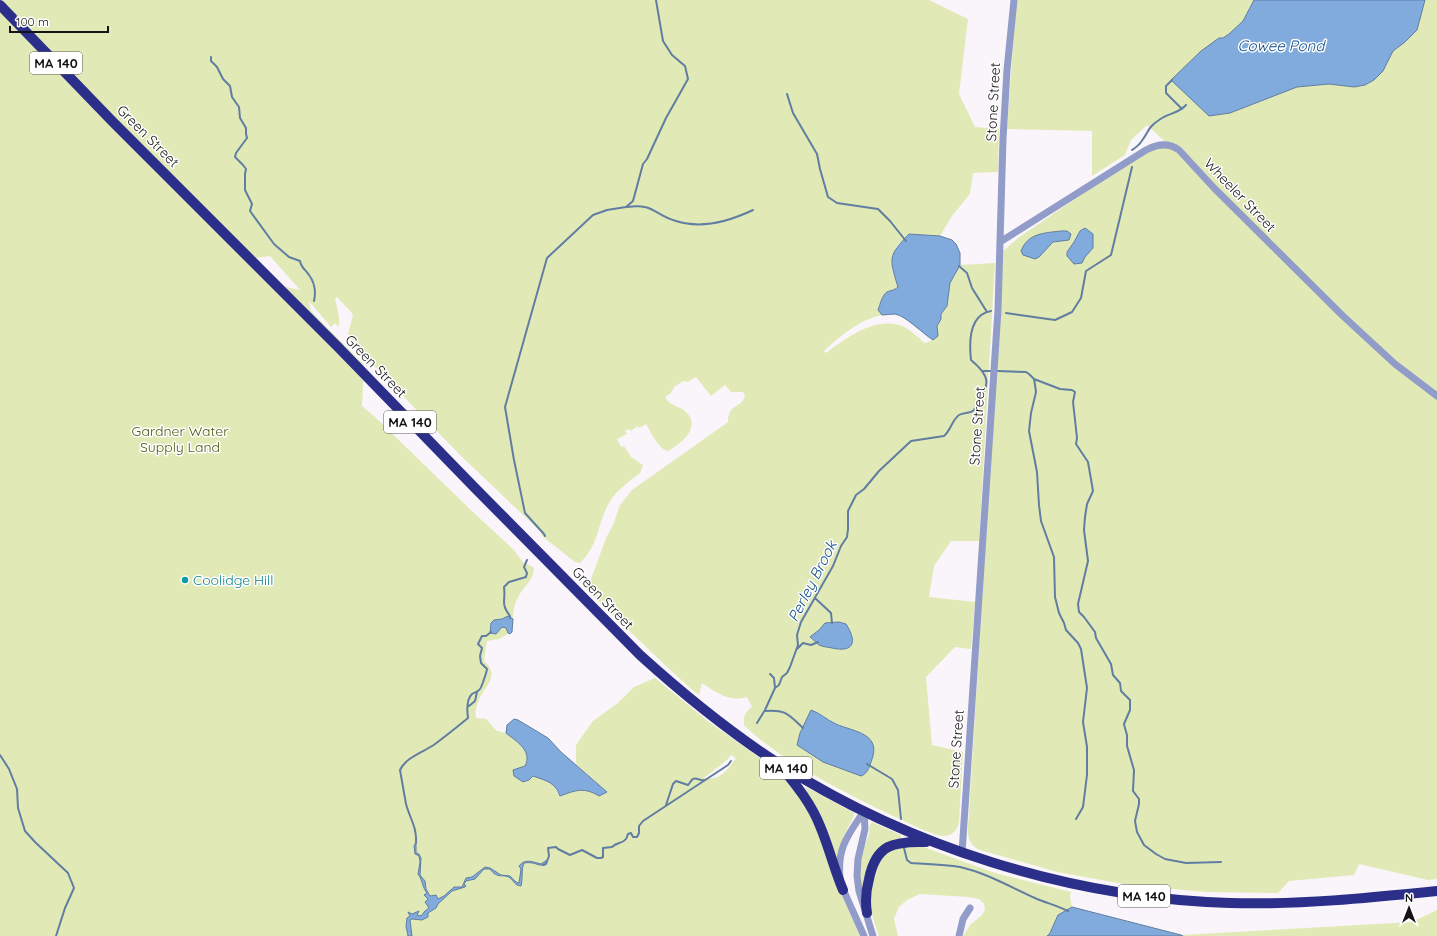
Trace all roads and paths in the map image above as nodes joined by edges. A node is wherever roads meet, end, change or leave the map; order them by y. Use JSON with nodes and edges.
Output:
{"nodes":[{"id":1,"x":1014,"y":0,"type":"edge"},
{"id":2,"x":0,"y":5,"type":"edge"},
{"id":3,"x":1000,"y":242,"type":"junction"},
{"id":4,"x":1437,"y":396,"type":"edge"},
{"id":5,"x":776,"y":762,"type":"junction"},
{"id":6,"x":864,"y":811,"type":"junction"},
{"id":7,"x":934,"y":842,"type":"junction"},
{"id":8,"x":962,"y":853,"type":"junction"},
{"id":9,"x":843,"y":890,"type":"junction"},
{"id":10,"x":1437,"y":891,"type":"edge"},
{"id":11,"x":970,"y":908,"type":"dead end"},
{"id":12,"x":867,"y":913,"type":"junction"},
{"id":13,"x":864,"y":936,"type":"edge"},
{"id":14,"x":873,"y":936,"type":"edge"},
{"id":15,"x":959,"y":936,"type":"edge"}],
"edges":[{"from":1,"to":3,"type":"street","name":"Stone Street"},
{"from":2,"to":5,"type":"highway","name":"Green Street","number":"MA 140"},
{"from":3,"to":4,"type":"street","name":"Wheeler Street"},
{"from":3,"to":8,"type":"street","name":"Stone Street"},
{"from":5,"to":6,"type":"highway","name":"Green Street","number":"MA 140"},
{"from":5,"to":9,"type":"highway"},
{"from":6,"to":7,"type":"highway","number":"MA 140"},
{"from":6,"to":9,"type":"street"},
{"from":6,"to":12,"type":"street"},
{"from":7,"to":8,"type":"highway","number":"MA 140"},
{"from":7,"to":12,"type":"highway"},
{"from":8,"to":10,"type":"highway","number":"MA 140"},
{"from":9,"to":13,"type":"street"},
{"from":11,"to":15,"type":"street"},
{"from":12,"to":14,"type":"street"}]}
